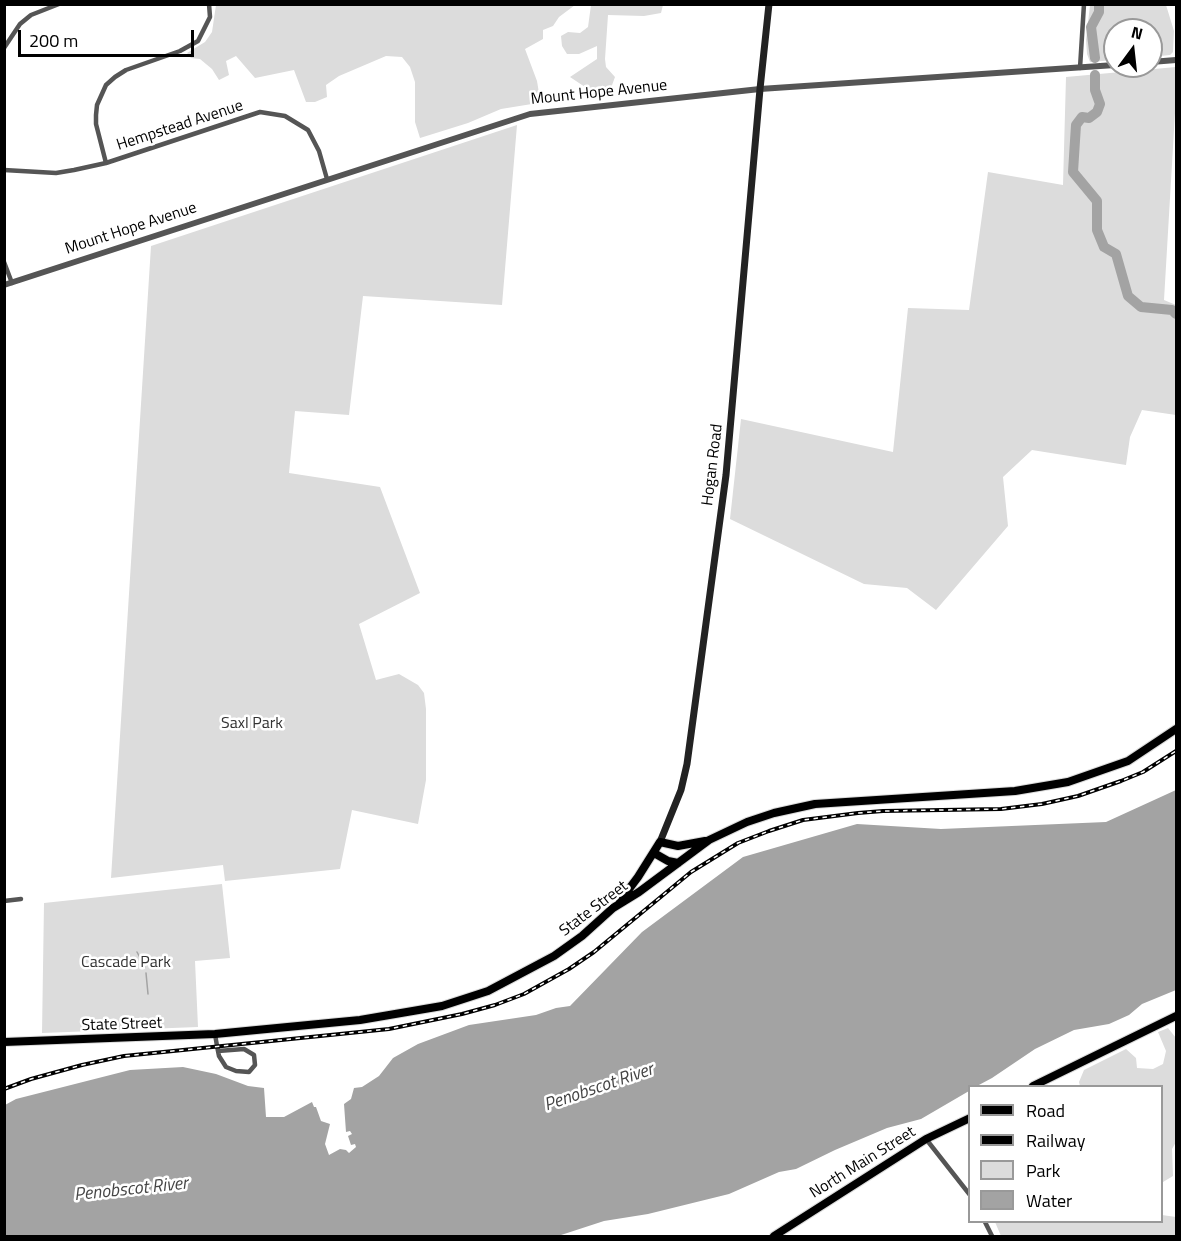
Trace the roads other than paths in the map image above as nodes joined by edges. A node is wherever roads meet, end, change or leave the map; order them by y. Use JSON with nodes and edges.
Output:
{"nodes":[{"id":1,"x":59,"y":4,"type":"edge"},
{"id":2,"x":209,"y":4,"type":"edge"},
{"id":3,"x":769,"y":4,"type":"edge"},
{"id":4,"x":1084,"y":4,"type":"edge"},
{"id":5,"x":4,"y":48,"type":"edge"},
{"id":6,"x":1103,"y":66,"type":"edge"},
{"id":7,"x":1080,"y":68,"type":"junction"},
{"id":8,"x":760,"y":89,"type":"junction"},
{"id":9,"x":106,"y":163,"type":"junction"},
{"id":10,"x":4,"y":170,"type":"edge"},
{"id":11,"x":327,"y":179,"type":"junction"},
{"id":12,"x":4,"y":262,"type":"edge"},
{"id":13,"x":12,"y":283,"type":"junction"},
{"id":14,"x":4,"y":285,"type":"edge"},
{"id":15,"x":1176,"y":729,"type":"edge"},
{"id":16,"x":709,"y":840,"type":"junction"},
{"id":17,"x":660,"y":842,"type":"junction"},
{"id":18,"x":654,"y":853,"type":"junction"},
{"id":19,"x":678,"y":863,"type":"junction"},
{"id":20,"x":21,"y":900,"type":"dead end"},
{"id":21,"x":4,"y":901,"type":"edge"},
{"id":22,"x":613,"y":908,"type":"junction"},
{"id":23,"x":1176,"y":1016,"type":"edge"},
{"id":24,"x":215,"y":1034,"type":"junction"},
{"id":25,"x":4,"y":1042,"type":"edge"},
{"id":26,"x":218,"y":1051,"type":"junction"},
{"id":27,"x":1035,"y":1085,"type":"edge"},
{"id":28,"x":968,"y":1118,"type":"edge"},
{"id":29,"x":926,"y":1139,"type":"junction"},
{"id":30,"x":968,"y":1194,"type":"edge"},
{"id":31,"x":774,"y":1236,"type":"edge"}],
"edges":[{"from":1,"to":5,"type":"street"},
{"from":2,"to":9,"type":"street"},
{"from":3,"to":8,"type":"main road","name":"Hogan Road"},
{"from":4,"to":7,"type":"street"},
{"from":6,"to":7,"type":"street","name":"Mount Hope Avenue"},
{"from":7,"to":8,"type":"street","name":"Mount Hope Avenue"},
{"from":8,"to":11,"type":"street","name":"Mount Hope Avenue"},
{"from":8,"to":17,"type":"main road","name":"Hogan Road"},
{"from":9,"to":10,"type":"street","name":"Hempstead Avenue"},
{"from":9,"to":11,"type":"street","name":"Hempstead Avenue"},
{"from":11,"to":13,"type":"street","name":"Mount Hope Avenue"},
{"from":12,"to":13,"type":"street"},
{"from":13,"to":14,"type":"street","name":"Mount Hope Avenue"},
{"from":15,"to":16,"type":"main road","name":"State Street"},
{"from":16,"to":17,"type":"main road"},
{"from":16,"to":19,"type":"main road","name":"State Street"},
{"from":17,"to":18,"type":"main road","name":"Hogan Road"},
{"from":18,"to":19,"type":"main road"},
{"from":18,"to":22,"type":"main road","name":"Hogan Road"},
{"from":19,"to":22,"type":"main road","name":"State Street"},
{"from":20,"to":21,"type":"street"},
{"from":22,"to":24,"type":"main road","name":"State Street"},
{"from":23,"to":27,"type":"main road"},
{"from":24,"to":25,"type":"main road","name":"State Street"},
{"from":24,"to":26,"type":"street"},
{"from":26,"to":26,"type":"street"},
{"from":28,"to":29,"type":"main road","name":"North Main Street"},
{"from":29,"to":30,"type":"street"},
{"from":29,"to":31,"type":"main road","name":"North Main Street"}]}
